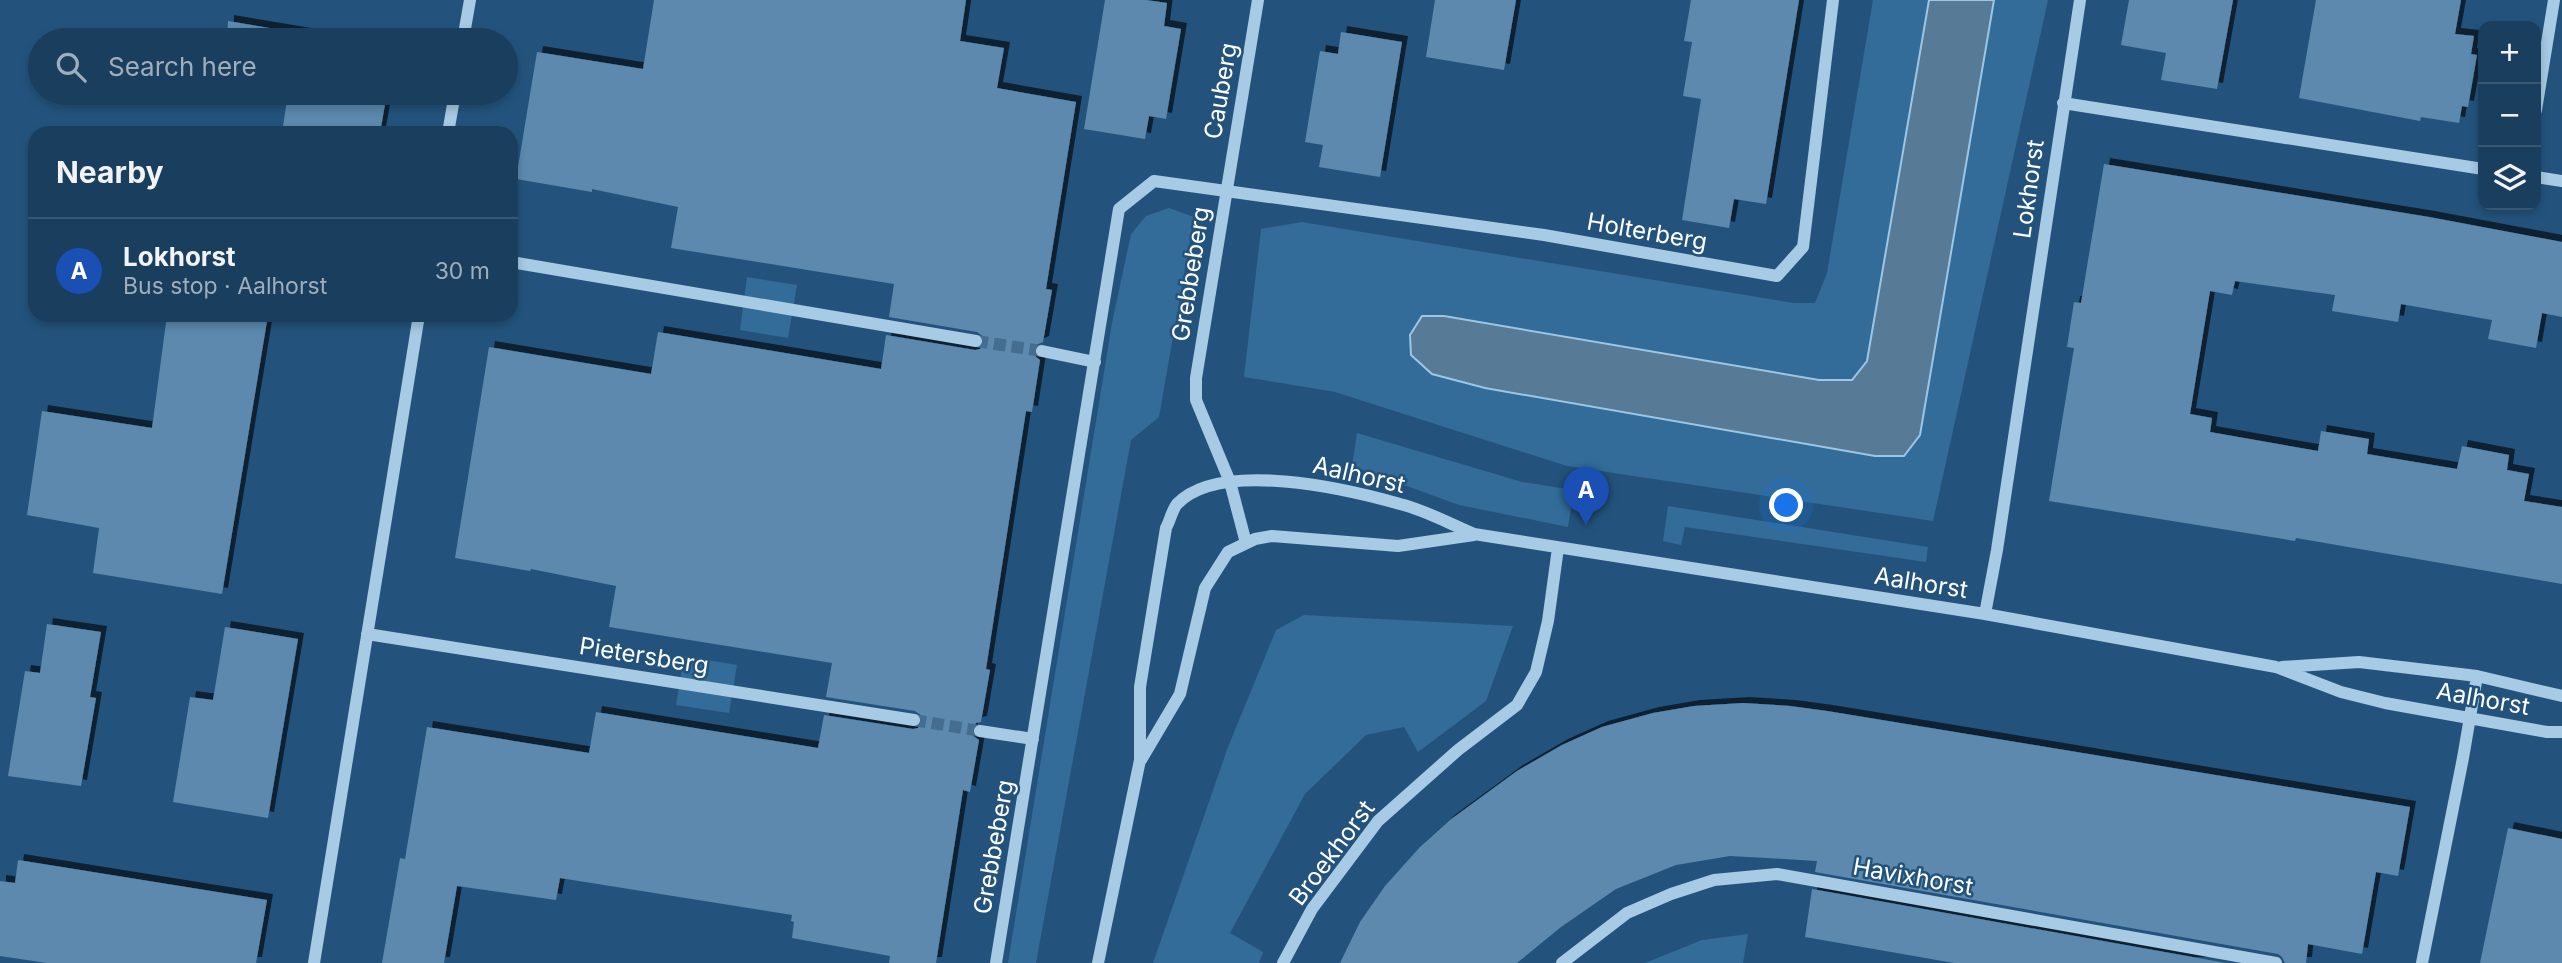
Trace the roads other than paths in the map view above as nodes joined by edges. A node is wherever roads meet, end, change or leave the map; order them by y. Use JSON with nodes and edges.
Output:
{"nodes":[{"id":1,"x":470,"y":0,"type":"edge"},
{"id":2,"x":1258,"y":0,"type":"edge"},
{"id":3,"x":1833,"y":0,"type":"edge"},
{"id":4,"x":2080,"y":0,"type":"edge"},
{"id":5,"x":2554,"y":0,"type":"edge"},
{"id":6,"x":465,"y":28,"type":"edge"},
{"id":7,"x":2540,"y":84,"type":"edge"},
{"id":8,"x":2063,"y":103,"type":"junction"},
{"id":9,"x":453,"y":105,"type":"edge"},
{"id":10,"x":449,"y":126,"type":"edge"},
{"id":11,"x":2478,"y":168,"type":"edge"},
{"id":12,"x":2541,"y":178,"type":"edge"},
{"id":13,"x":2562,"y":181,"type":"edge"},
{"id":14,"x":1225,"y":189,"type":"junction"},
{"id":15,"x":518,"y":263,"type":"edge"},
{"id":16,"x":418,"y":322,"type":"edge"},
{"id":17,"x":976,"y":341,"type":"tunnel mouth"},
{"id":18,"x":1042,"y":351,"type":"tunnel mouth"},
{"id":19,"x":1095,"y":362,"type":"junction"},
{"id":20,"x":1230,"y":482,"type":"junction"},
{"id":21,"x":1474,"y":534,"type":"junction"},
{"id":22,"x":1246,"y":543,"type":"junction"},
{"id":23,"x":1558,"y":548,"type":"junction"},
{"id":24,"x":1985,"y":614,"type":"junction"},
{"id":25,"x":367,"y":634,"type":"junction"},
{"id":26,"x":2276,"y":667,"type":"junction"},
{"id":27,"x":2477,"y":676,"type":"junction"},
{"id":28,"x":2562,"y":696,"type":"edge"},
{"id":29,"x":2470,"y":718,"type":"junction"},
{"id":30,"x":914,"y":720,"type":"tunnel mouth"},
{"id":31,"x":980,"y":731,"type":"tunnel mouth"},
{"id":32,"x":2562,"y":732,"type":"edge"},
{"id":33,"x":1033,"y":739,"type":"junction"},
{"id":34,"x":1140,"y":760,"type":"junction"},
{"id":35,"x":314,"y":963,"type":"edge"},
{"id":36,"x":996,"y":963,"type":"edge"},
{"id":37,"x":1098,"y":963,"type":"edge"},
{"id":38,"x":1283,"y":963,"type":"edge"},
{"id":39,"x":1562,"y":963,"type":"edge"},
{"id":40,"x":2276,"y":963,"type":"edge"},
{"id":41,"x":2422,"y":963,"type":"edge"}],
"edges":[{"from":1,"to":6,"type":"street"},
{"from":2,"to":14,"type":"street","name":"Cauberg"},
{"from":3,"to":14,"type":"street","name":"Holterberg"},
{"from":4,"to":8,"type":"street","name":"Lokhorst"},
{"from":5,"to":7,"type":"street"},
{"from":8,"to":11,"type":"street"},
{"from":8,"to":24,"type":"street","name":"Lokhorst"},
{"from":9,"to":10,"type":"street"},
{"from":12,"to":13,"type":"street"},
{"from":14,"to":19,"type":"street","name":"Grebbeberg"},
{"from":14,"to":20,"type":"street","name":"Grebbeberg"},
{"from":15,"to":17,"type":"street"},
{"from":16,"to":25,"type":"street"},
{"from":18,"to":19,"type":"street"},
{"from":19,"to":33,"type":"street","name":"Grebbeberg"},
{"from":20,"to":21,"type":"street","name":"Aalhorst"},
{"from":20,"to":22,"type":"street","name":"Grebbeberg"},
{"from":20,"to":34,"type":"street","name":"Aalhorst"},
{"from":21,"to":22,"type":"street","name":"Aalhorst"},
{"from":21,"to":23,"type":"street","name":"Aalhorst"},
{"from":22,"to":34,"type":"street"},
{"from":23,"to":24,"type":"street","name":"Aalhorst"},
{"from":23,"to":38,"type":"street","name":"Broekhorst"},
{"from":24,"to":26,"type":"street","name":"Aalhorst"},
{"from":25,"to":30,"type":"street","name":"Pietersberg"},
{"from":25,"to":35,"type":"street"},
{"from":26,"to":27,"type":"street","name":"Aalhorst"},
{"from":26,"to":29,"type":"street","name":"Aalhorst"},
{"from":27,"to":28,"type":"street","name":"Aalhorst"},
{"from":27,"to":29,"type":"street"},
{"from":29,"to":32,"type":"street","name":"Aalhorst"},
{"from":29,"to":41,"type":"street"},
{"from":31,"to":33,"type":"street"},
{"from":33,"to":36,"type":"street","name":"Grebbeberg"},
{"from":34,"to":37,"type":"street"},
{"from":39,"to":40,"type":"street","name":"Havixhorst"}]}
